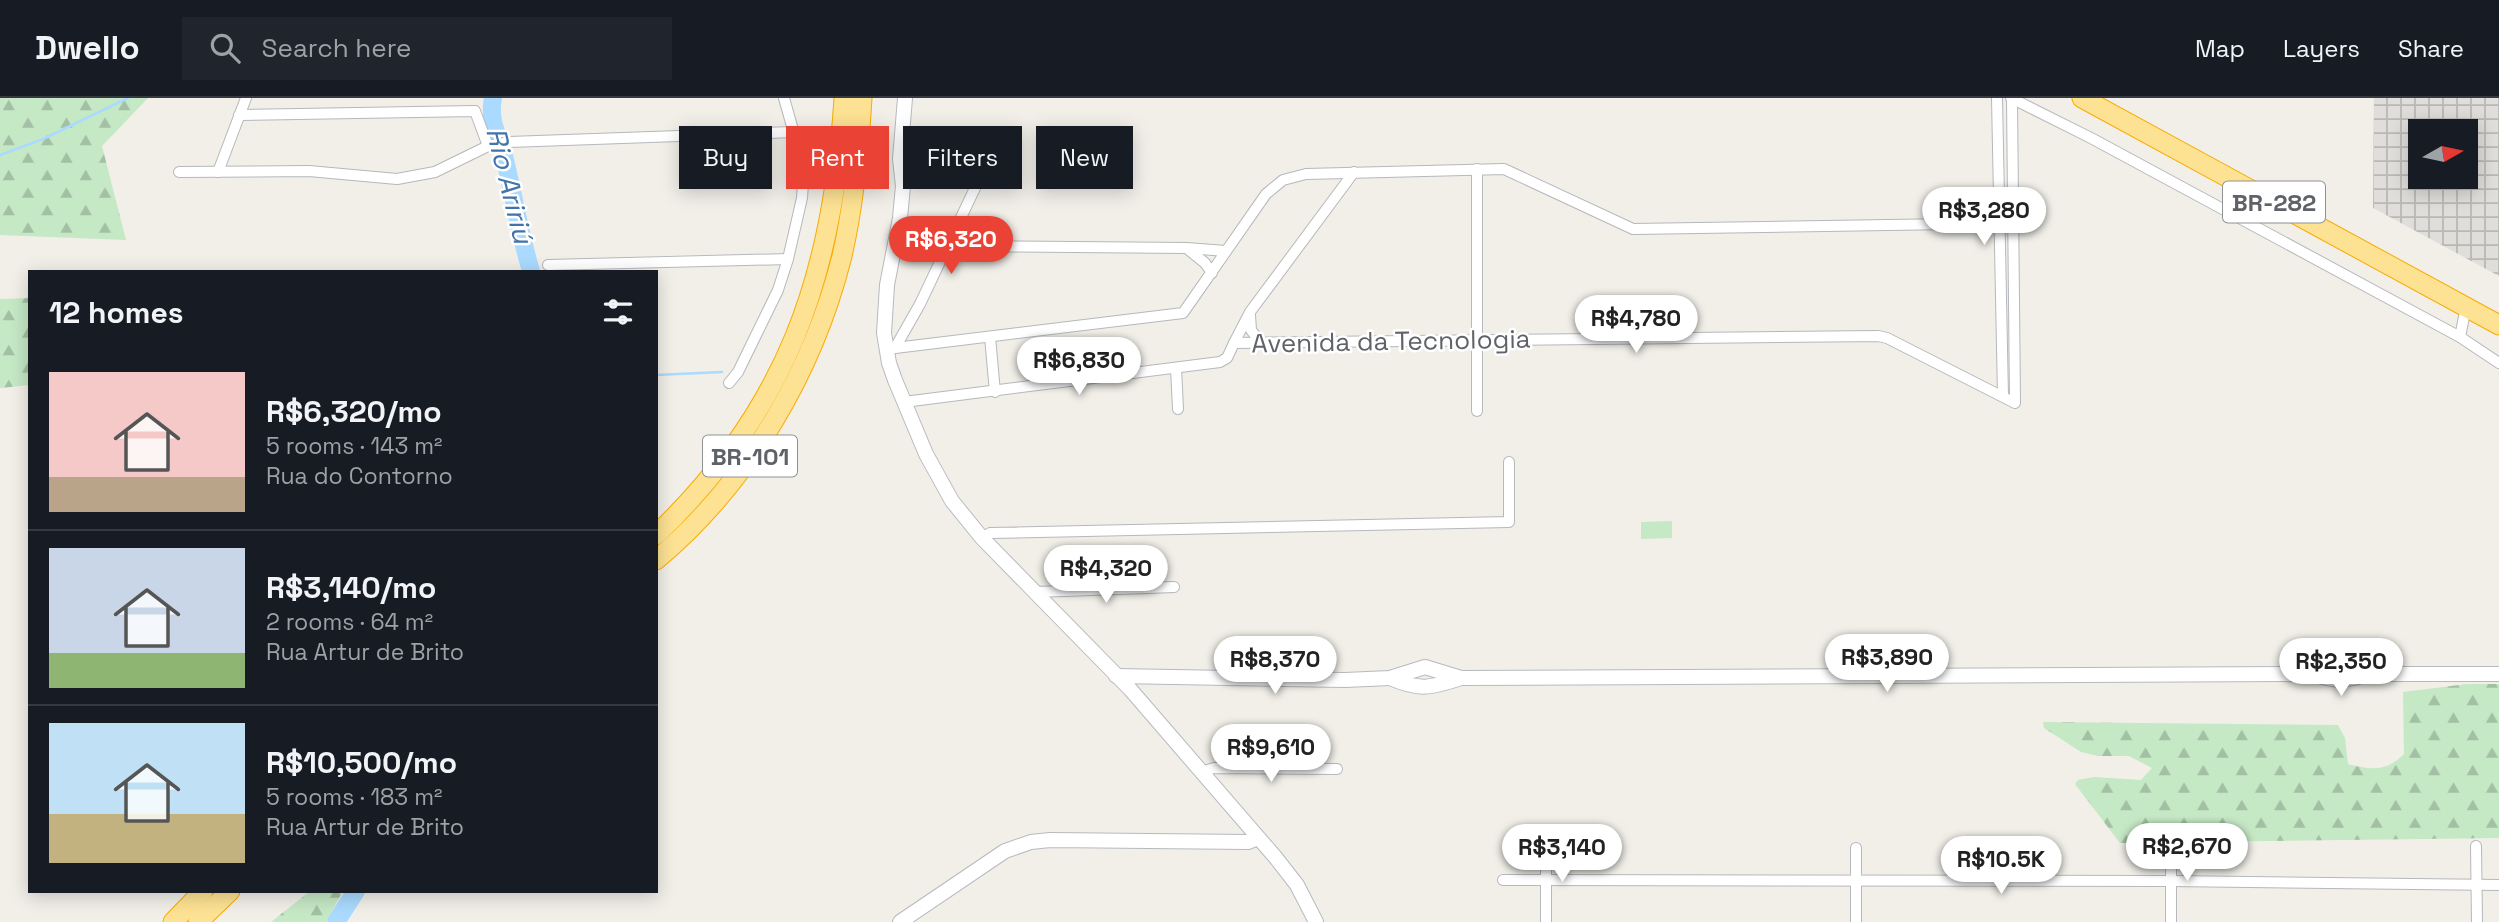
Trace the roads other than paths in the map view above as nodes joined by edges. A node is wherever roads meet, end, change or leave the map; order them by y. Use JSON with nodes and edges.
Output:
{"nodes":[{"id":1,"x":246,"y":98,"type":"edge"},
{"id":2,"x":784,"y":98,"type":"edge"},
{"id":3,"x":844,"y":98,"type":"edge"},
{"id":4,"x":862,"y":98,"type":"edge"},
{"id":5,"x":905,"y":98,"type":"edge"},
{"id":6,"x":1997,"y":98,"type":"edge"},
{"id":7,"x":2011,"y":98,"type":"edge"},
{"id":8,"x":2082,"y":98,"type":"edge"},
{"id":9,"x":239,"y":115,"type":"junction"},
{"id":10,"x":792,"y":126,"type":"edge"},
{"id":11,"x":786,"y":132,"type":"edge"},
{"id":12,"x":491,"y":146,"type":"junction"},
{"id":13,"x":1477,"y":169,"type":"junction"},
{"id":14,"x":179,"y":172,"type":"dead end"},
{"id":15,"x":218,"y":172,"type":"junction"},
{"id":16,"x":1354,"y":172,"type":"junction"},
{"id":17,"x":803,"y":189,"type":"edge"},
{"id":18,"x":974,"y":189,"type":"edge"},
{"id":19,"x":2000,"y":223,"type":"junction"},
{"id":20,"x":2014,"y":223,"type":"junction"},
{"id":21,"x":947,"y":246,"type":"junction"},
{"id":22,"x":1187,"y":248,"type":"junction"},
{"id":23,"x":1226,"y":251,"type":"junction"},
{"id":24,"x":788,"y":259,"type":"junction"},
{"id":25,"x":548,"y":265,"type":"dead end"},
{"id":26,"x":1212,"y":272,"type":"junction"},
{"id":27,"x":2466,"y":307,"type":"junction"},
{"id":28,"x":1250,"y":317,"type":"junction"},
{"id":29,"x":2496,"y":326,"type":"edge"},
{"id":30,"x":990,"y":337,"type":"junction"},
{"id":31,"x":2460,"y":337,"type":"junction"},
{"id":32,"x":1477,"y":341,"type":"junction"},
{"id":33,"x":1239,"y":343,"type":"junction"},
{"id":34,"x":1261,"y":343,"type":"junction"},
{"id":35,"x":891,"y":348,"type":"junction"},
{"id":36,"x":2499,"y":363,"type":"edge"},
{"id":37,"x":1176,"y":368,"type":"junction"},
{"id":38,"x":729,"y":383,"type":"dead end"},
{"id":39,"x":995,"y":392,"type":"junction"},
{"id":40,"x":2003,"y":396,"type":"junction"},
{"id":41,"x":904,"y":402,"type":"junction"},
{"id":42,"x":1178,"y":409,"type":"dead end"},
{"id":43,"x":1477,"y":411,"type":"dead end"},
{"id":44,"x":1509,"y":462,"type":"dead end"},
{"id":45,"x":658,"y":534,"type":"edge"},
{"id":46,"x":982,"y":538,"type":"junction"},
{"id":47,"x":658,"y":558,"type":"edge"},
{"id":48,"x":1174,"y":587,"type":"dead end"},
{"id":49,"x":1036,"y":592,"type":"junction"},
{"id":50,"x":1436,"y":670,"type":"junction"},
{"id":51,"x":2499,"y":674,"type":"edge"},
{"id":52,"x":1116,"y":676,"type":"junction"},
{"id":53,"x":1159,"y":677,"type":"junction"},
{"id":54,"x":1408,"y":678,"type":"junction"},
{"id":55,"x":1461,"y":678,"type":"junction"},
{"id":56,"x":1435,"y":687,"type":"junction"},
{"id":57,"x":1143,"y":705,"type":"junction"},
{"id":58,"x":1337,"y":769,"type":"dead end"},
{"id":59,"x":1201,"y":772,"type":"junction"},
{"id":60,"x":1258,"y":838,"type":"junction"},
{"id":61,"x":2171,"y":845,"type":"dead end"},
{"id":62,"x":2476,"y":846,"type":"dead end"},
{"id":63,"x":1546,"y":847,"type":"dead end"},
{"id":64,"x":1856,"y":848,"type":"dead end"},
{"id":65,"x":1503,"y":880,"type":"dead end"},
{"id":66,"x":1546,"y":880,"type":"junction"},
{"id":67,"x":1856,"y":880,"type":"junction"},
{"id":68,"x":2171,"y":881,"type":"junction"},
{"id":69,"x":2476,"y":885,"type":"junction"},
{"id":70,"x":2499,"y":885,"type":"edge"},
{"id":71,"x":201,"y":893,"type":"edge"},
{"id":72,"x":228,"y":893,"type":"edge"},
{"id":73,"x":173,"y":922,"type":"edge"},
{"id":74,"x":198,"y":922,"type":"edge"},
{"id":75,"x":900,"y":922,"type":"edge"},
{"id":76,"x":1316,"y":922,"type":"edge"},
{"id":77,"x":1546,"y":922,"type":"edge"},
{"id":78,"x":1856,"y":922,"type":"edge"},
{"id":79,"x":2171,"y":922,"type":"edge"},
{"id":80,"x":2477,"y":922,"type":"edge"}],
"edges":[{"from":1,"to":9,"type":"street"},
{"from":2,"to":10,"type":"street"},
{"from":3,"to":45,"type":"highway","number":"BR-101"},
{"from":4,"to":47,"type":"highway","number":"BR-101"},
{"from":5,"to":35,"type":"main road"},
{"from":6,"to":19,"type":"street"},
{"from":7,"to":20,"type":"street"},
{"from":7,"to":31,"type":"street"},
{"from":8,"to":27,"type":"highway","number":"BR-282"},
{"from":9,"to":12,"type":"street"},
{"from":9,"to":15,"type":"street"},
{"from":11,"to":12,"type":"street"},
{"from":12,"to":15,"type":"street"},
{"from":13,"to":16,"type":"street"},
{"from":13,"to":19,"type":"street"},
{"from":13,"to":32,"type":"street"},
{"from":14,"to":15,"type":"street"},
{"from":16,"to":23,"type":"street"},
{"from":16,"to":28,"type":"street"},
{"from":17,"to":24,"type":"street"},
{"from":18,"to":21,"type":"street"},
{"from":19,"to":20,"type":"street"},
{"from":19,"to":40,"type":"street"},
{"from":20,"to":40,"type":"street","name":"Avenida da Tecnologia"},
{"from":21,"to":22,"type":"street"},
{"from":21,"to":35,"type":"street"},
{"from":22,"to":23,"type":"street"},
{"from":22,"to":26,"type":"street"},
{"from":23,"to":26,"type":"street"},
{"from":24,"to":25,"type":"street"},
{"from":24,"to":38,"type":"street"},
{"from":26,"to":30,"type":"street"},
{"from":27,"to":29,"type":"highway","number":"BR-282"},
{"from":27,"to":31,"type":"street"},
{"from":28,"to":33,"type":"street"},
{"from":28,"to":34,"type":"street"},
{"from":30,"to":35,"type":"street"},
{"from":30,"to":39,"type":"street"},
{"from":31,"to":36,"type":"street"},
{"from":32,"to":34,"type":"street","name":"Avenida da Tecnologia"},
{"from":32,"to":40,"type":"street","name":"Avenida da Tecnologia"},
{"from":32,"to":43,"type":"street"},
{"from":33,"to":34,"type":"street","name":"Avenida da Tecnologia"},
{"from":33,"to":37,"type":"street","name":"Avenida da Tecnologia"},
{"from":35,"to":41,"type":"main road"},
{"from":37,"to":39,"type":"street","name":"Avenida da Tecnologia"},
{"from":37,"to":42,"type":"street"},
{"from":39,"to":41,"type":"street","name":"Avenida da Tecnologia"},
{"from":41,"to":46,"type":"main road"},
{"from":44,"to":46,"type":"street"},
{"from":46,"to":49,"type":"main road"},
{"from":48,"to":49,"type":"street"},
{"from":49,"to":52,"type":"main road"},
{"from":50,"to":54,"type":"main road"},
{"from":50,"to":55,"type":"main road"},
{"from":50,"to":56,"type":"main road"},
{"from":51,"to":55,"type":"main road"},
{"from":52,"to":53,"type":"main road"},
{"from":52,"to":57,"type":"main road"},
{"from":53,"to":54,"type":"main road"},
{"from":53,"to":57,"type":"main road"},
{"from":54,"to":56,"type":"main road"},
{"from":55,"to":56,"type":"main road"},
{"from":57,"to":59,"type":"main road"},
{"from":58,"to":59,"type":"street"},
{"from":59,"to":60,"type":"main road"},
{"from":60,"to":75,"type":"main road"},
{"from":60,"to":76,"type":"main road"},
{"from":61,"to":68,"type":"street"},
{"from":62,"to":69,"type":"street"},
{"from":63,"to":66,"type":"street"},
{"from":64,"to":67,"type":"street"},
{"from":65,"to":66,"type":"street"},
{"from":66,"to":67,"type":"street"},
{"from":66,"to":77,"type":"street"},
{"from":67,"to":68,"type":"street"},
{"from":67,"to":78,"type":"street"},
{"from":68,"to":69,"type":"street"},
{"from":68,"to":79,"type":"street"},
{"from":69,"to":70,"type":"street"},
{"from":69,"to":80,"type":"street"},
{"from":71,"to":73,"type":"highway"},
{"from":72,"to":74,"type":"highway"}]}
